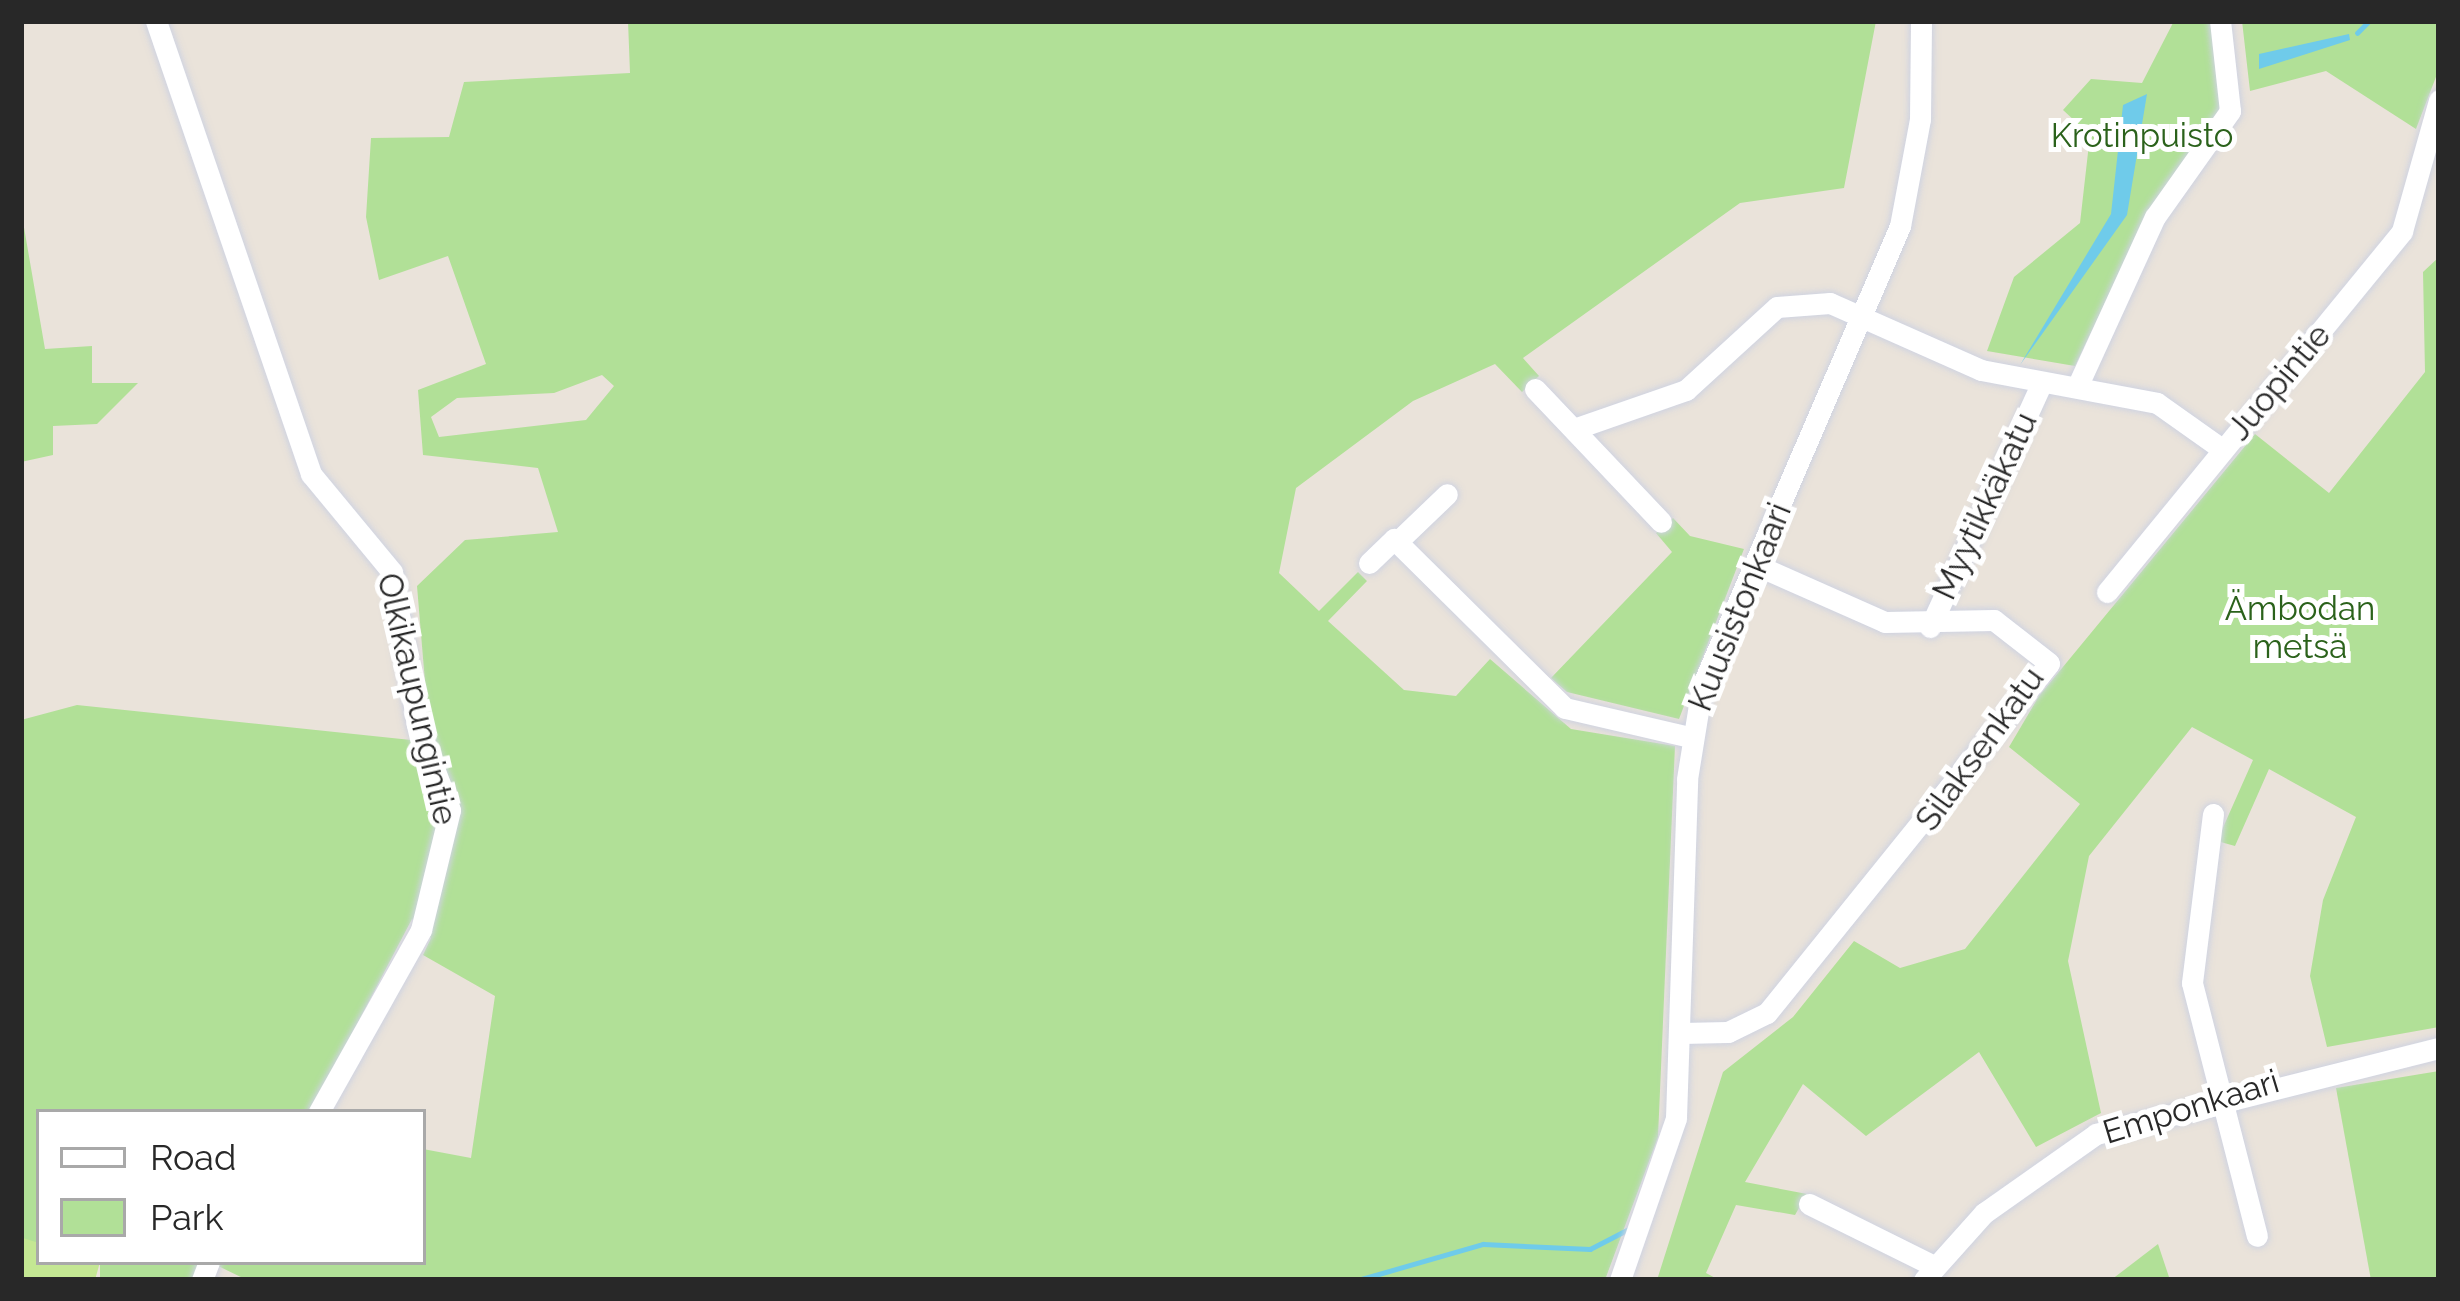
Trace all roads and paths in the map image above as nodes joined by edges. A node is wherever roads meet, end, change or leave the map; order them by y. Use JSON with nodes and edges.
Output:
{"nodes":[{"id":1,"x":156,"y":21,"type":"edge"},
{"id":2,"x":1921,"y":21,"type":"edge"},
{"id":3,"x":2220,"y":21,"type":"edge"},
{"id":4,"x":2439,"y":100,"type":"edge"},
{"id":5,"x":1865,"y":315,"type":"junction"},
{"id":6,"x":2041,"y":384,"type":"junction"},
{"id":7,"x":2077,"y":387,"type":"junction"},
{"id":8,"x":1535,"y":389,"type":"dead end"},
{"id":9,"x":1574,"y":429,"type":"junction"},
{"id":10,"x":2222,"y":449,"type":"junction"},
{"id":11,"x":1447,"y":494,"type":"dead end"},
{"id":12,"x":1661,"y":522,"type":"dead end"},
{"id":13,"x":1397,"y":542,"type":"junction"},
{"id":14,"x":1369,"y":563,"type":"dead end"},
{"id":15,"x":1754,"y":564,"type":"junction"},
{"id":16,"x":2107,"y":592,"type":"dead end"},
{"id":17,"x":1930,"y":627,"type":"junction"},
{"id":18,"x":1690,"y":737,"type":"junction"},
{"id":19,"x":2212,"y":814,"type":"dead end"},
{"id":20,"x":1682,"y":1033,"type":"junction"},
{"id":21,"x":2439,"y":1048,"type":"edge"},
{"id":22,"x":2220,"y":1096,"type":"junction"},
{"id":23,"x":321,"y":1109,"type":"edge"},
{"id":24,"x":1809,"y":1204,"type":"dead end"},
{"id":25,"x":2257,"y":1236,"type":"dead end"},
{"id":26,"x":1929,"y":1272,"type":"edge"},
{"id":27,"x":1620,"y":1280,"type":"edge"}],
"edges":[{"from":1,"to":23,"type":"street","name":"Olkikaupungintie"},
{"from":2,"to":5,"type":"street","name":"Kuusistonkaari"},
{"from":3,"to":7,"type":"street"},
{"from":4,"to":10,"type":"street","name":"Juopintie"},
{"from":5,"to":6,"type":"street","name":"Juopintie"},
{"from":5,"to":9,"type":"street","name":"Juopintie"},
{"from":5,"to":15,"type":"street","name":"Kuusistonkaari"},
{"from":6,"to":7,"type":"street","name":"Juopintie"},
{"from":6,"to":17,"type":"street","name":"Myytikkäkatu"},
{"from":7,"to":10,"type":"street","name":"Juopintie"},
{"from":8,"to":9,"type":"street"},
{"from":9,"to":12,"type":"street"},
{"from":10,"to":16,"type":"street"},
{"from":11,"to":13,"type":"street"},
{"from":13,"to":14,"type":"street"},
{"from":13,"to":18,"type":"street"},
{"from":15,"to":17,"type":"street","name":"Silaksenkatu"},
{"from":15,"to":18,"type":"street","name":"Kuusistonkaari"},
{"from":17,"to":20,"type":"street","name":"Silaksenkatu"},
{"from":18,"to":20,"type":"street","name":"Kuusistonkaari"},
{"from":19,"to":22,"type":"street"},
{"from":20,"to":27,"type":"street","name":"Kuusistonkaari"},
{"from":21,"to":22,"type":"street","name":"Emponkaari"},
{"from":22,"to":25,"type":"street"},
{"from":22,"to":26,"type":"street","name":"Emponkaari"},
{"from":24,"to":26,"type":"street"}]}
